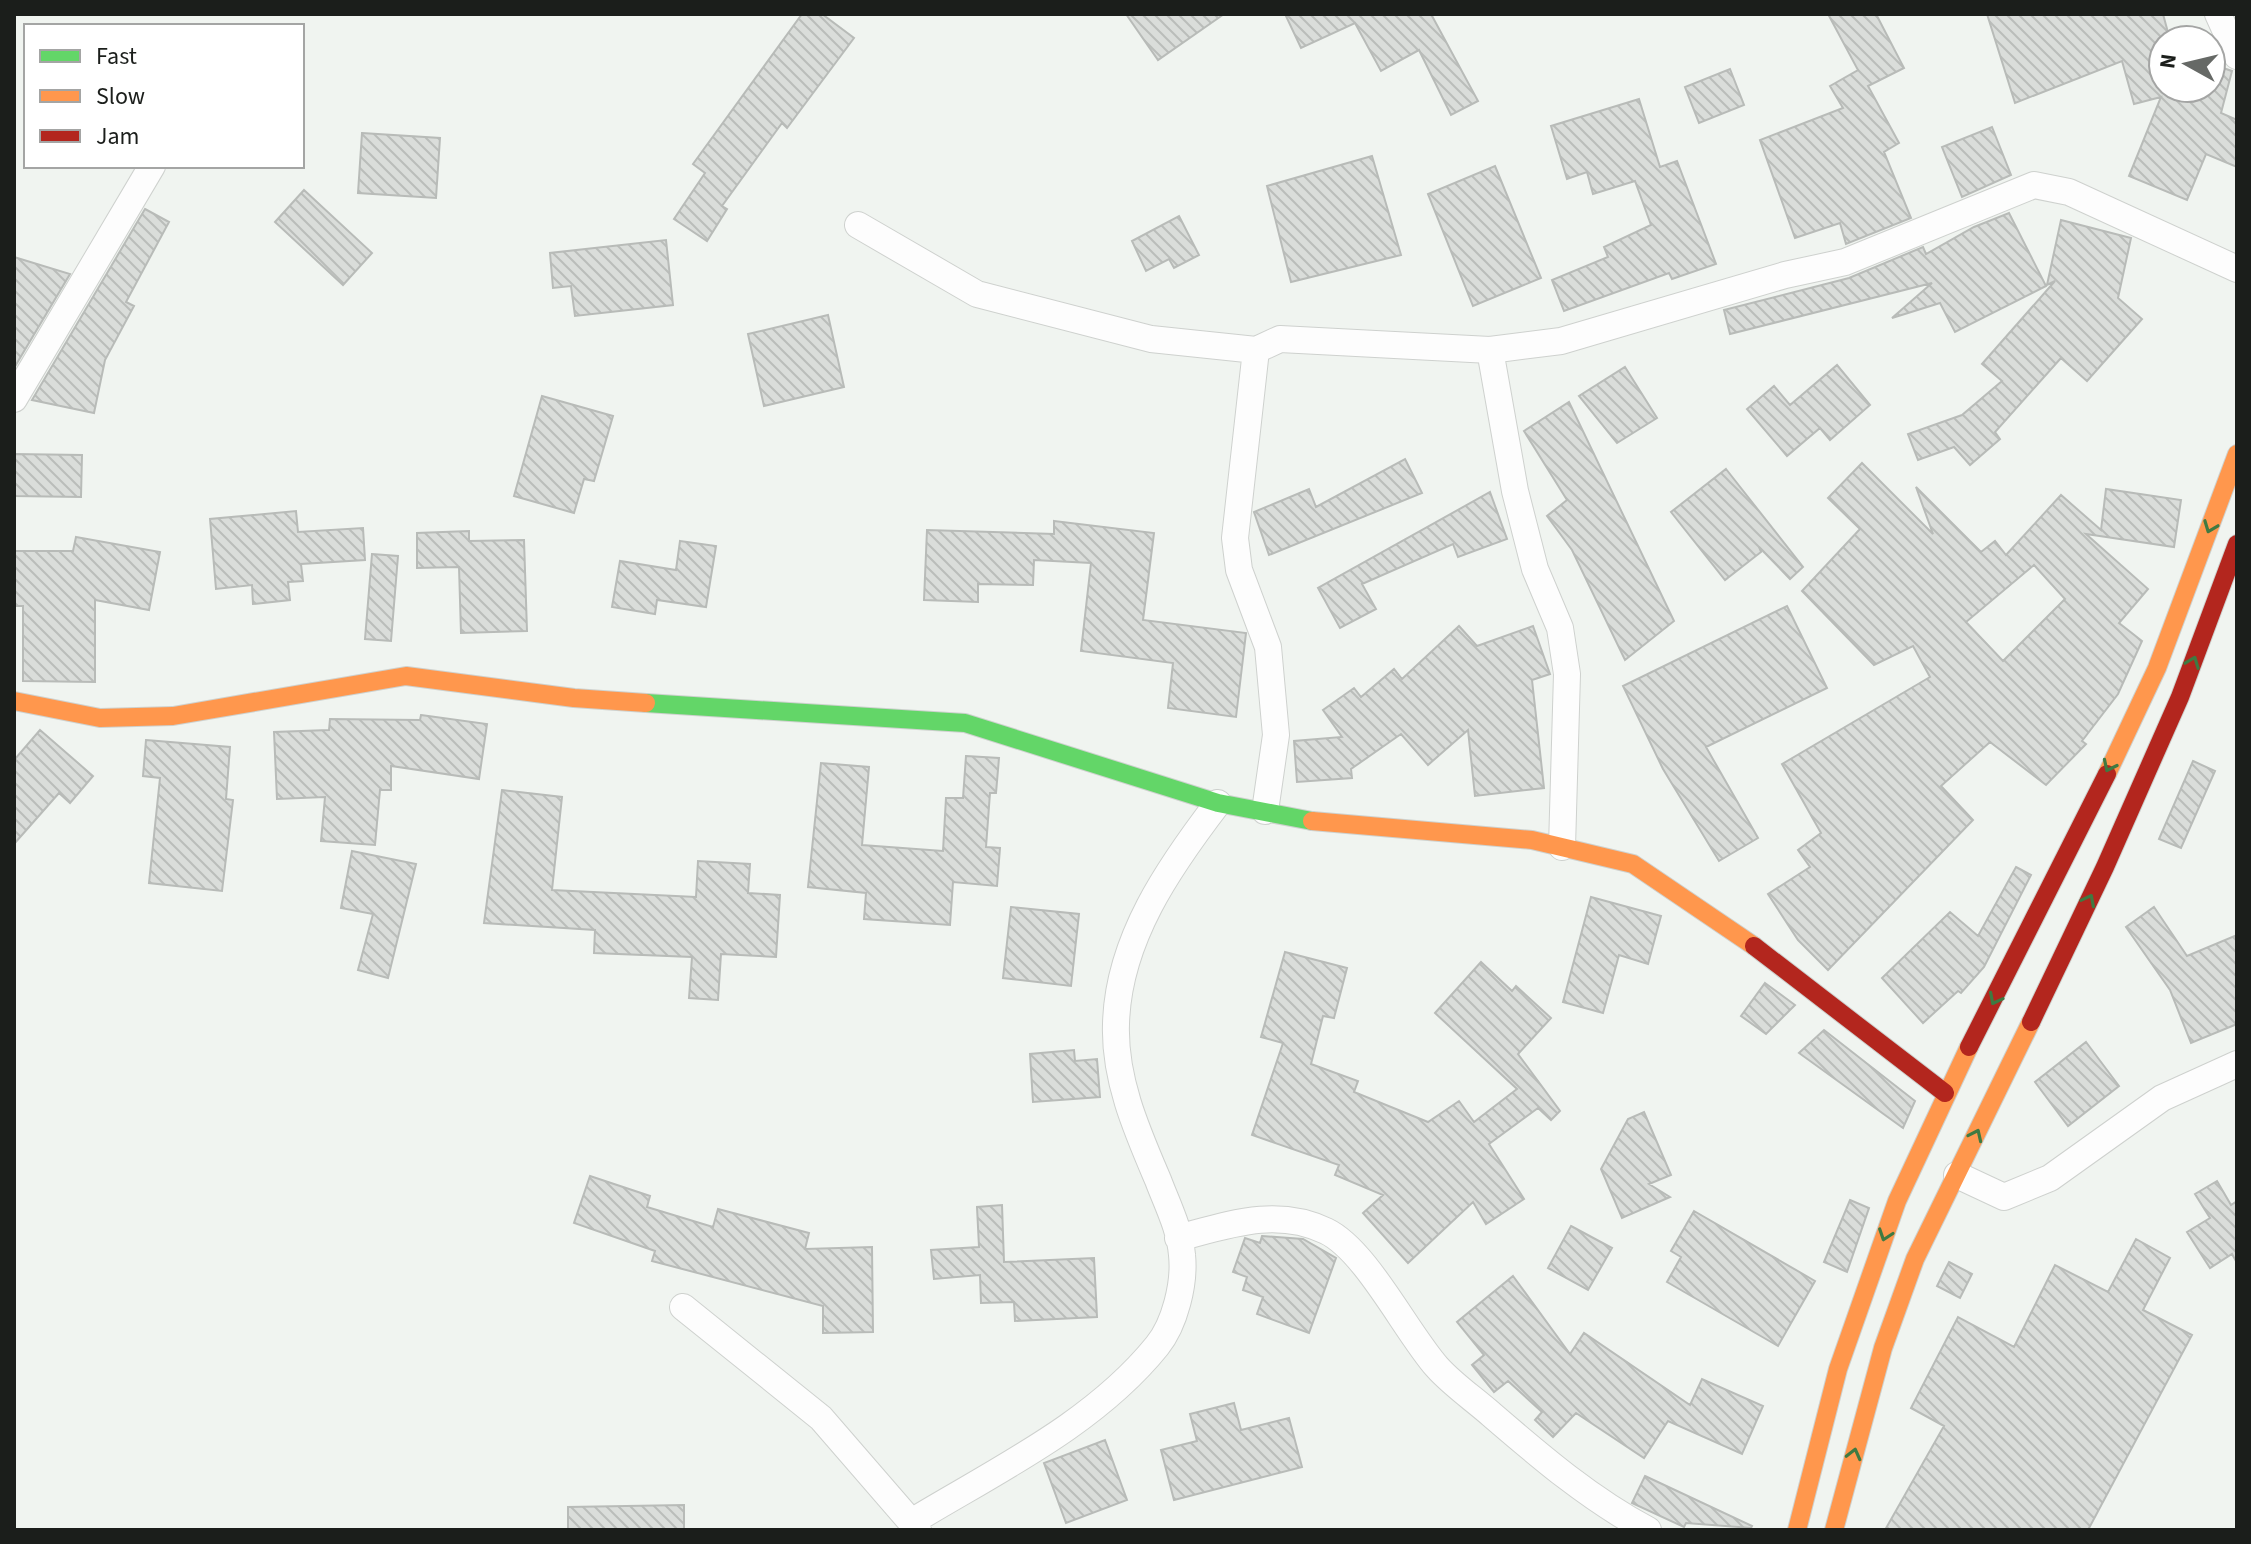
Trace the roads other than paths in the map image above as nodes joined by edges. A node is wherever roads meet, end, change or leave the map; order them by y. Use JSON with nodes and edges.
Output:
{"nodes":[{"id":1,"x":2218,"y":14,"type":"edge"},
{"id":2,"x":2237,"y":56,"type":"edge"},
{"id":3,"x":151,"y":168,"type":"edge"},
{"id":4,"x":858,"y":225,"type":"dead end"},
{"id":5,"x":2237,"y":269,"type":"edge"},
{"id":6,"x":1256,"y":350,"type":"junction"},
{"id":7,"x":1490,"y":350,"type":"junction"},
{"id":8,"x":14,"y":399,"type":"edge"},
{"id":9,"x":2237,"y":454,"type":"edge"},
{"id":10,"x":2237,"y":544,"type":"edge"},
{"id":11,"x":14,"y":701,"type":"edge"},
{"id":12,"x":1218,"y":803,"type":"junction"},
{"id":13,"x":1265,"y":811,"type":"junction"},
{"id":14,"x":1562,"y":847,"type":"junction"},
{"id":15,"x":2237,"y":1064,"type":"edge"},
{"id":16,"x":1945,"y":1093,"type":"junction"},
{"id":17,"x":1957,"y":1175,"type":"junction"},
{"id":18,"x":1178,"y":1238,"type":"junction"},
{"id":19,"x":683,"y":1307,"type":"dead end"},
{"id":20,"x":916,"y":1526,"type":"edge"},
{"id":21,"x":1648,"y":1530,"type":"edge"},
{"id":22,"x":1797,"y":1530,"type":"edge"},
{"id":23,"x":1834,"y":1530,"type":"edge"}],
"edges":[{"from":1,"to":2,"type":"street"},
{"from":3,"to":8,"type":"street"},
{"from":4,"to":6,"type":"street"},
{"from":5,"to":7,"type":"street"},
{"from":6,"to":7,"type":"street"},
{"from":6,"to":13,"type":"street"},
{"from":7,"to":14,"type":"street"},
{"from":9,"to":16,"type":"main road","one_way":true},
{"from":17,"to":10,"type":"main road","one_way":true},
{"from":11,"to":12,"type":"main road"},
{"from":12,"to":13,"type":"main road"},
{"from":12,"to":18,"type":"street"},
{"from":13,"to":14,"type":"main road"},
{"from":14,"to":16,"type":"main road"},
{"from":15,"to":17,"type":"street"},
{"from":16,"to":22,"type":"main road","one_way":true},
{"from":23,"to":17,"type":"main road","one_way":true},
{"from":18,"to":20,"type":"street"},
{"from":18,"to":21,"type":"street"},
{"from":19,"to":20,"type":"street"}]}
